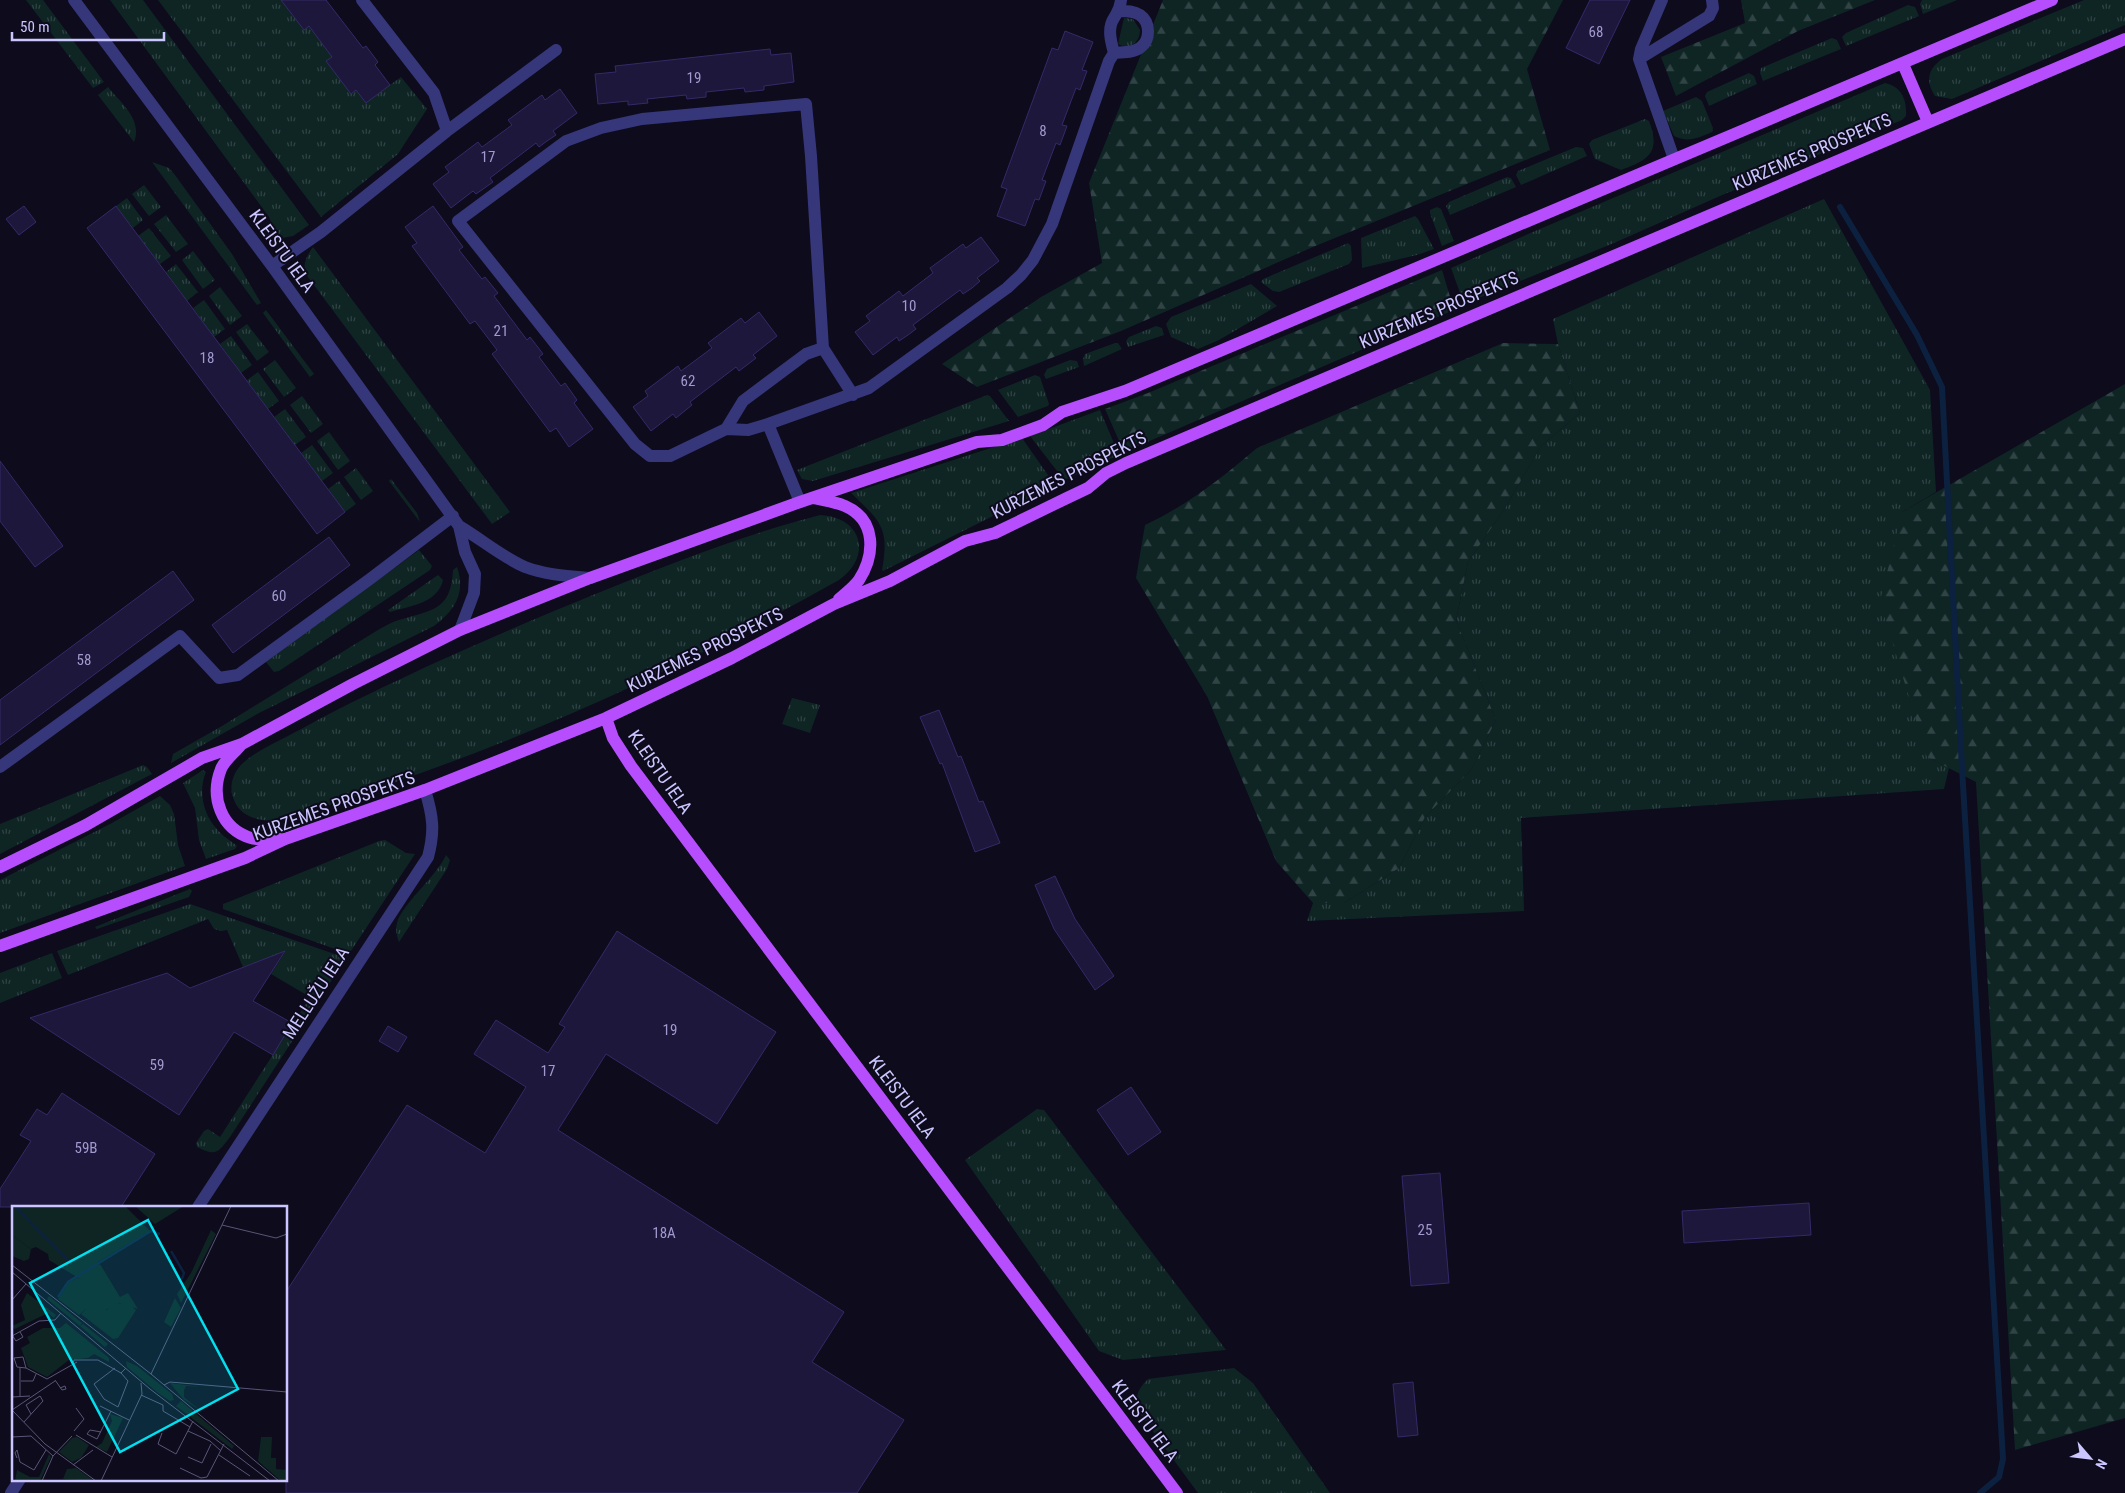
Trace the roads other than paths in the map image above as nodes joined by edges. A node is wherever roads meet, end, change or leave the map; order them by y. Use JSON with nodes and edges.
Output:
{"nodes":[{"id":1,"x":74,"y":0,"type":"edge"},
{"id":2,"x":362,"y":0,"type":"edge"},
{"id":3,"x":1662,"y":0,"type":"edge"},
{"id":4,"x":1712,"y":0,"type":"edge"},
{"id":5,"x":2052,"y":0,"type":"edge"},
{"id":6,"x":1120,"y":5,"type":"edge"},
{"id":7,"x":2125,"y":39,"type":"edge"},
{"id":8,"x":556,"y":50,"type":"dead end"},
{"id":9,"x":1114,"y":53,"type":"junction"},
{"id":10,"x":1639,"y":59,"type":"junction"},
{"id":11,"x":1902,"y":64,"type":"junction"},
{"id":12,"x":1928,"y":122,"type":"junction"},
{"id":13,"x":447,"y":131,"type":"junction"},
{"id":14,"x":1674,"y":159,"type":"junction"},
{"id":15,"x":272,"y":266,"type":"junction"},
{"id":16,"x":823,"y":348,"type":"junction"},
{"id":17,"x":853,"y":395,"type":"junction"},
{"id":18,"x":768,"y":424,"type":"junction"},
{"id":19,"x":726,"y":429,"type":"junction"},
{"id":20,"x":814,"y":498,"type":"junction"},
{"id":21,"x":800,"y":502,"type":"junction"},
{"id":22,"x":456,"y":521,"type":"junction"},
{"id":23,"x":590,"y":578,"type":"junction"},
{"id":24,"x":834,"y":604,"type":"junction"},
{"id":25,"x":460,"y":630,"type":"junction"},
{"id":26,"x":606,"y":718,"type":"junction"},
{"id":27,"x":242,"y":744,"type":"junction"},
{"id":28,"x":0,"y":767,"type":"edge"},
{"id":29,"x":425,"y":790,"type":"junction"},
{"id":30,"x":285,"y":839,"type":"junction"},
{"id":31,"x":0,"y":867,"type":"edge"},
{"id":32,"x":0,"y":946,"type":"edge"},
{"id":33,"x":199,"y":1206,"type":"edge"},
{"id":34,"x":19,"y":1480,"type":"edge"},
{"id":35,"x":11,"y":1493,"type":"edge"},
{"id":36,"x":1177,"y":1493,"type":"edge"}],
"edges":[{"from":1,"to":15,"type":"street","name":"KLEISTU IELA"},
{"from":2,"to":13,"type":"street"},
{"from":3,"to":10,"type":"street"},
{"from":4,"to":10,"type":"street"},
{"from":5,"to":11,"type":"main road"},
{"from":6,"to":9,"type":"street"},
{"from":6,"to":9,"type":"street"},
{"from":7,"to":12,"type":"main road","name":"KURZEMES PROSPEKTS"},
{"from":8,"to":13,"type":"street"},
{"from":9,"to":17,"type":"street"},
{"from":10,"to":14,"type":"street"},
{"from":11,"to":12,"type":"main road"},
{"from":11,"to":14,"type":"main road"},
{"from":12,"to":24,"type":"main road","name":"KURZEMES PROSPEKTS"},
{"from":13,"to":15,"type":"street"},
{"from":14,"to":20,"type":"main road"},
{"from":15,"to":22,"type":"street","name":"KLEISTU IELA"},
{"from":16,"to":17,"type":"street"},
{"from":16,"to":19,"type":"street"},
{"from":16,"to":19,"type":"street"},
{"from":17,"to":18,"type":"street"},
{"from":18,"to":19,"type":"street"},
{"from":18,"to":21,"type":"street"},
{"from":20,"to":21,"type":"main road"},
{"from":20,"to":24,"type":"main road"},
{"from":21,"to":23,"type":"main road"},
{"from":22,"to":23,"type":"street","name":"KLEISTU IELA"},
{"from":22,"to":25,"type":"street","name":"KLEISTU IELA"},
{"from":22,"to":28,"type":"street"},
{"from":23,"to":25,"type":"main road"},
{"from":24,"to":26,"type":"main road","name":"KURZEMES PROSPEKTS"},
{"from":25,"to":27,"type":"main road"},
{"from":26,"to":29,"type":"main road","name":"KURZEMES PROSPEKTS"},
{"from":26,"to":36,"type":"main road","name":"KLEISTU IELA"},
{"from":27,"to":30,"type":"main road"},
{"from":27,"to":31,"type":"main road"},
{"from":29,"to":30,"type":"main road","name":"KURZEMES PROSPEKTS"},
{"from":29,"to":33,"type":"street","name":"MELLUŽU IELA"},
{"from":30,"to":32,"type":"main road","name":"KURZEMES PROSPEKTS"},
{"from":34,"to":35,"type":"street"}]}
